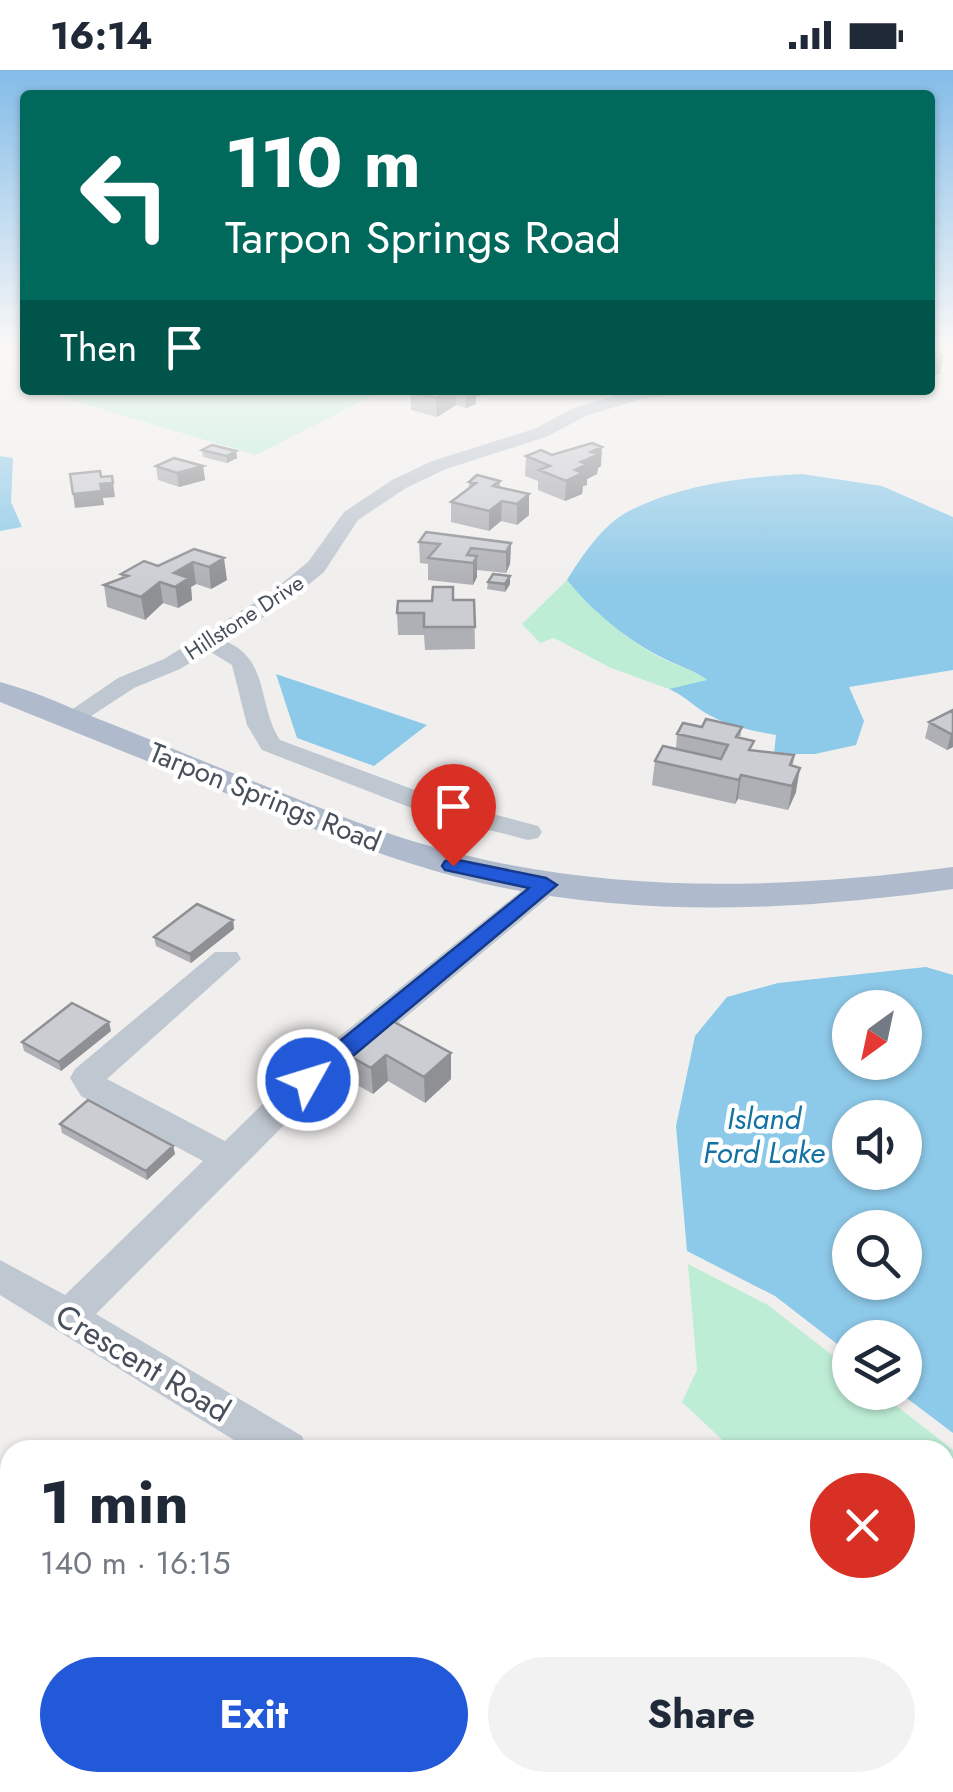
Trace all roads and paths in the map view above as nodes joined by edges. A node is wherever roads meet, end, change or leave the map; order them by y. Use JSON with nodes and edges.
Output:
{"nodes":[{"id":1,"x":552,"y":427,"type":"edge"},
{"id":2,"x":208,"y":642,"type":"junction"},
{"id":3,"x":0,"y":691,"type":"edge"},
{"id":4,"x":79,"y":723,"type":"junction"},
{"id":5,"x":528,"y":832,"type":"dead end"},
{"id":6,"x":953,"y":878,"type":"edge"},
{"id":7,"x":546,"y":885,"type":"junction"},
{"id":8,"x":226,"y":959,"type":"dead end"},
{"id":9,"x":229,"y":1159,"type":"junction"},
{"id":10,"x":0,"y":1276,"type":"edge"},
{"id":11,"x":67,"y":1318,"type":"junction"},
{"id":12,"x":270,"y":1440,"type":"edge"}],
"edges":[{"from":1,"to":2,"type":"street","name":"Hillstone Drive"},
{"from":2,"to":4,"type":"street","name":"Hillstone Drive"},
{"from":2,"to":5,"type":"street"},
{"from":3,"to":4,"type":"main road","name":"Tarpon Springs Road"},
{"from":4,"to":7,"type":"main road","name":"Tarpon Springs Road"},
{"from":6,"to":7,"type":"main road","name":"Tarpon Springs Road"},
{"from":7,"to":9,"type":"street"},
{"from":8,"to":9,"type":"street"},
{"from":9,"to":11,"type":"street"},
{"from":10,"to":11,"type":"street","name":"Crescent Road"},
{"from":11,"to":12,"type":"street","name":"Crescent Road"}]}
